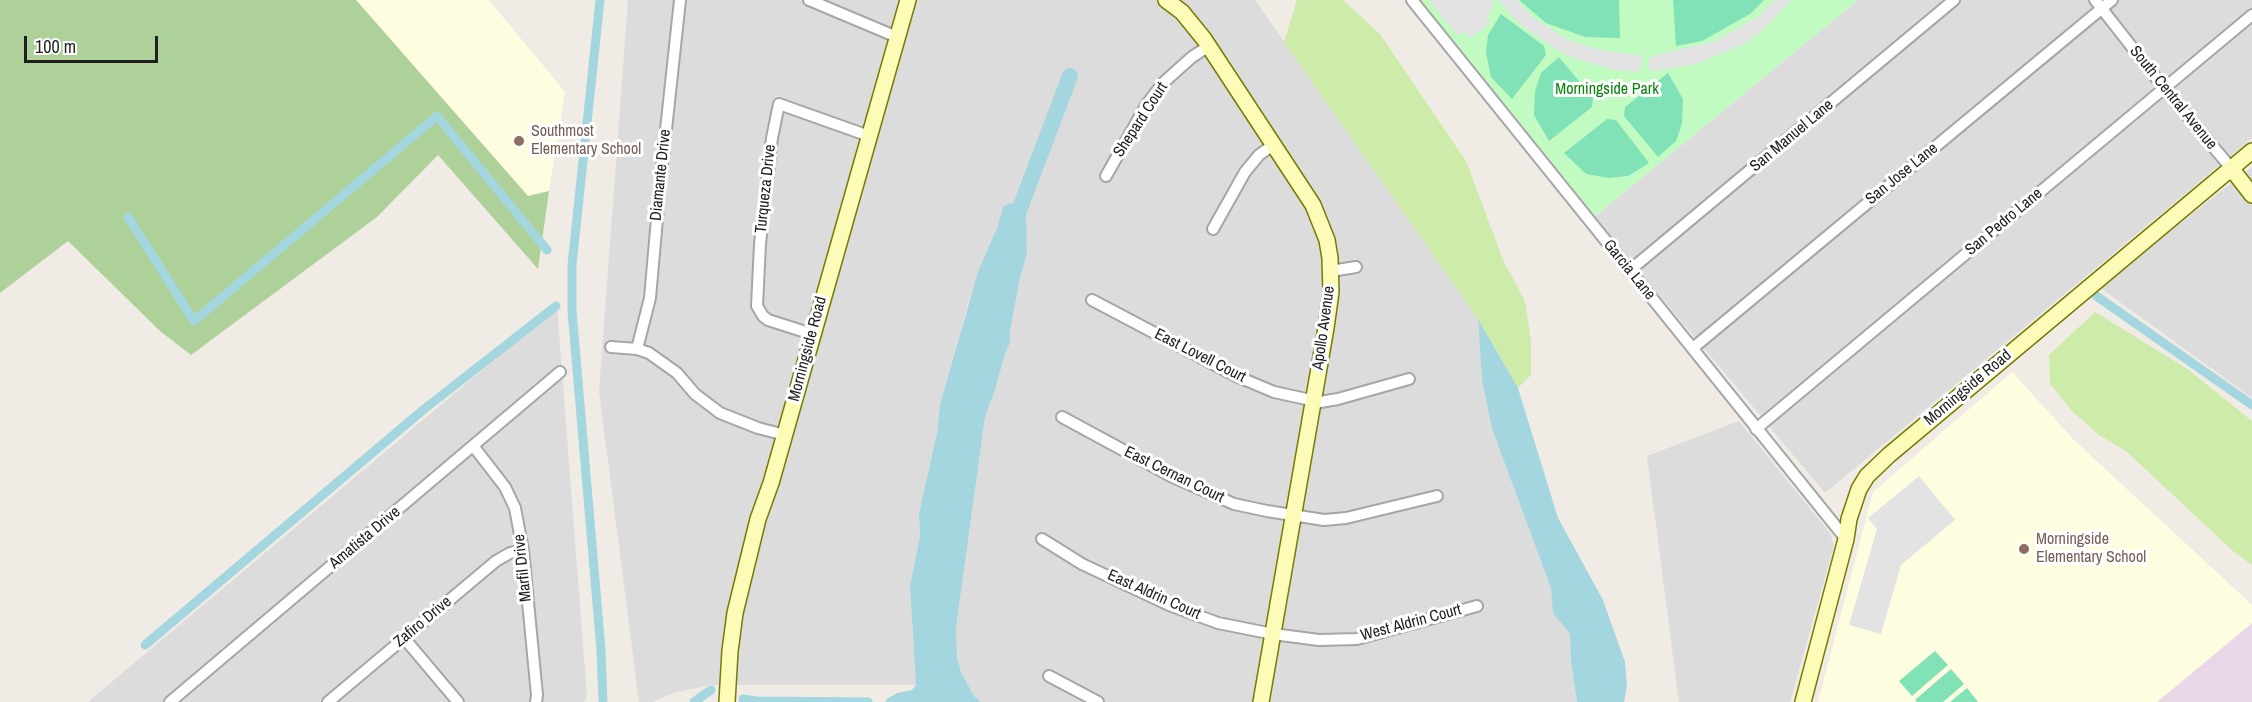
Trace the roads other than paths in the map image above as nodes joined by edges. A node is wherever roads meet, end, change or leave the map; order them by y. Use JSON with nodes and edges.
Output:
{"nodes":[{"id":1,"x":680,"y":0,"type":"edge"},
{"id":2,"x":809,"y":0,"type":"edge"},
{"id":3,"x":908,"y":0,"type":"edge"},
{"id":4,"x":1166,"y":0,"type":"edge"},
{"id":5,"x":1412,"y":0,"type":"edge"},
{"id":6,"x":1954,"y":0,"type":"edge"},
{"id":7,"x":2112,"y":0,"type":"edge"},
{"id":8,"x":2098,"y":4,"type":"edge"},
{"id":9,"x":2252,"y":15,"type":"edge"},
{"id":10,"x":897,"y":37,"type":"junction"},
{"id":11,"x":1209,"y":46,"type":"junction"},
{"id":12,"x":2164,"y":88,"type":"junction"},
{"id":13,"x":869,"y":136,"type":"junction"},
{"id":14,"x":1273,"y":145,"type":"junction"},
{"id":15,"x":2252,"y":151,"type":"edge"},
{"id":16,"x":2231,"y":168,"type":"junction"},
{"id":17,"x":1106,"y":176,"type":"dead end"},
{"id":18,"x":2252,"y":195,"type":"edge"},
{"id":19,"x":1213,"y":229,"type":"dead end"},
{"id":20,"x":1356,"y":267,"type":"dead end"},
{"id":21,"x":1331,"y":271,"type":"junction"},
{"id":22,"x":1629,"y":271,"type":"junction"},
{"id":23,"x":1092,"y":300,"type":"dead end"},
{"id":24,"x":812,"y":334,"type":"junction"},
{"id":25,"x":610,"y":347,"type":"dead end"},
{"id":26,"x":1692,"y":348,"type":"junction"},
{"id":27,"x":636,"y":349,"type":"junction"},
{"id":28,"x":560,"y":372,"type":"dead end"},
{"id":29,"x":1409,"y":379,"type":"dead end"},
{"id":30,"x":1313,"y":401,"type":"junction"},
{"id":31,"x":1062,"y":417,"type":"dead end"},
{"id":32,"x":1756,"y":429,"type":"junction"},
{"id":33,"x":785,"y":435,"type":"junction"},
{"id":34,"x":474,"y":447,"type":"junction"},
{"id":35,"x":1437,"y":496,"type":"dead end"},
{"id":36,"x":1293,"y":516,"type":"junction"},
{"id":37,"x":1042,"y":539,"type":"dead end"},
{"id":38,"x":1846,"y":539,"type":"junction"},
{"id":39,"x":523,"y":550,"type":"junction"},
{"id":40,"x":1477,"y":606,"type":"dead end"},
{"id":41,"x":1273,"y":634,"type":"junction"},
{"id":42,"x":404,"y":638,"type":"junction"},
{"id":43,"x":1049,"y":676,"type":"dead end"},
{"id":44,"x":725,"y":701,"type":"edge"},
{"id":45,"x":170,"y":702,"type":"edge"},
{"id":46,"x":328,"y":702,"type":"edge"},
{"id":47,"x":458,"y":702,"type":"edge"},
{"id":48,"x":536,"y":702,"type":"edge"},
{"id":49,"x":1098,"y":702,"type":"edge"},
{"id":50,"x":1261,"y":702,"type":"edge"},
{"id":51,"x":1803,"y":702,"type":"edge"}],
"edges":[{"from":1,"to":27,"type":"street","name":"Diamante Drive"},
{"from":2,"to":10,"type":"street"},
{"from":3,"to":10,"type":"street","name":"Morningside Road"},
{"from":4,"to":11,"type":"street","name":"Apollo Avenue"},
{"from":5,"to":22,"type":"street","name":"Garcia Lane"},
{"from":6,"to":22,"type":"street","name":"San Manuel Lane"},
{"from":7,"to":8,"type":"street","name":"San Jose Lane"},
{"from":8,"to":12,"type":"street","name":"South Central Avenue"},
{"from":8,"to":26,"type":"street","name":"San Jose Lane"},
{"from":9,"to":12,"type":"street","name":"San Pedro Lane"},
{"from":10,"to":13,"type":"street","name":"Morningside Road"},
{"from":11,"to":14,"type":"street","name":"Apollo Avenue"},
{"from":11,"to":17,"type":"street","name":"Shepard Court"},
{"from":12,"to":16,"type":"street","name":"South Central Avenue"},
{"from":12,"to":32,"type":"street","name":"San Pedro Lane"},
{"from":13,"to":24,"type":"street","name":"Morningside Road"},
{"from":13,"to":24,"type":"street","name":"Turqueza Drive"},
{"from":14,"to":19,"type":"street"},
{"from":14,"to":21,"type":"street","name":"Apollo Avenue"},
{"from":15,"to":16,"type":"street","name":"Morningside Road"},
{"from":16,"to":18,"type":"street","name":"South Central Avenue"},
{"from":16,"to":38,"type":"street","name":"Morningside Road"},
{"from":20,"to":21,"type":"street"},
{"from":21,"to":30,"type":"street","name":"Apollo Avenue"},
{"from":22,"to":26,"type":"street","name":"Garcia Lane"},
{"from":23,"to":30,"type":"street","name":"East Lovell Court"},
{"from":24,"to":33,"type":"street","name":"Morningside Road"},
{"from":25,"to":27,"type":"street"},
{"from":26,"to":32,"type":"street","name":"Garcia Lane"},
{"from":27,"to":33,"type":"street"},
{"from":28,"to":34,"type":"street","name":"Amatista Drive"},
{"from":29,"to":30,"type":"street","name":"East Lovell Court"},
{"from":30,"to":36,"type":"street","name":"Apollo Avenue"},
{"from":31,"to":36,"type":"street","name":"East Cernan Court"},
{"from":32,"to":38,"type":"street","name":"Garcia Lane"},
{"from":33,"to":44,"type":"street","name":"Morningside Road"},
{"from":34,"to":39,"type":"street","name":"Marfil Drive"},
{"from":34,"to":45,"type":"street","name":"Amatista Drive"},
{"from":35,"to":36,"type":"street","name":"East Cernan Court"},
{"from":36,"to":41,"type":"street","name":"Apollo Avenue"},
{"from":37,"to":41,"type":"street","name":"East Aldrin Court"},
{"from":38,"to":51,"type":"street","name":"Morningside Road"},
{"from":39,"to":42,"type":"street","name":"Zafiro Drive"},
{"from":39,"to":48,"type":"street","name":"Marfil Drive"},
{"from":40,"to":41,"type":"street","name":"West Aldrin Court"},
{"from":41,"to":50,"type":"street","name":"Apollo Avenue"},
{"from":42,"to":46,"type":"street","name":"Zafiro Drive"},
{"from":42,"to":47,"type":"street"},
{"from":43,"to":49,"type":"street"}]}
